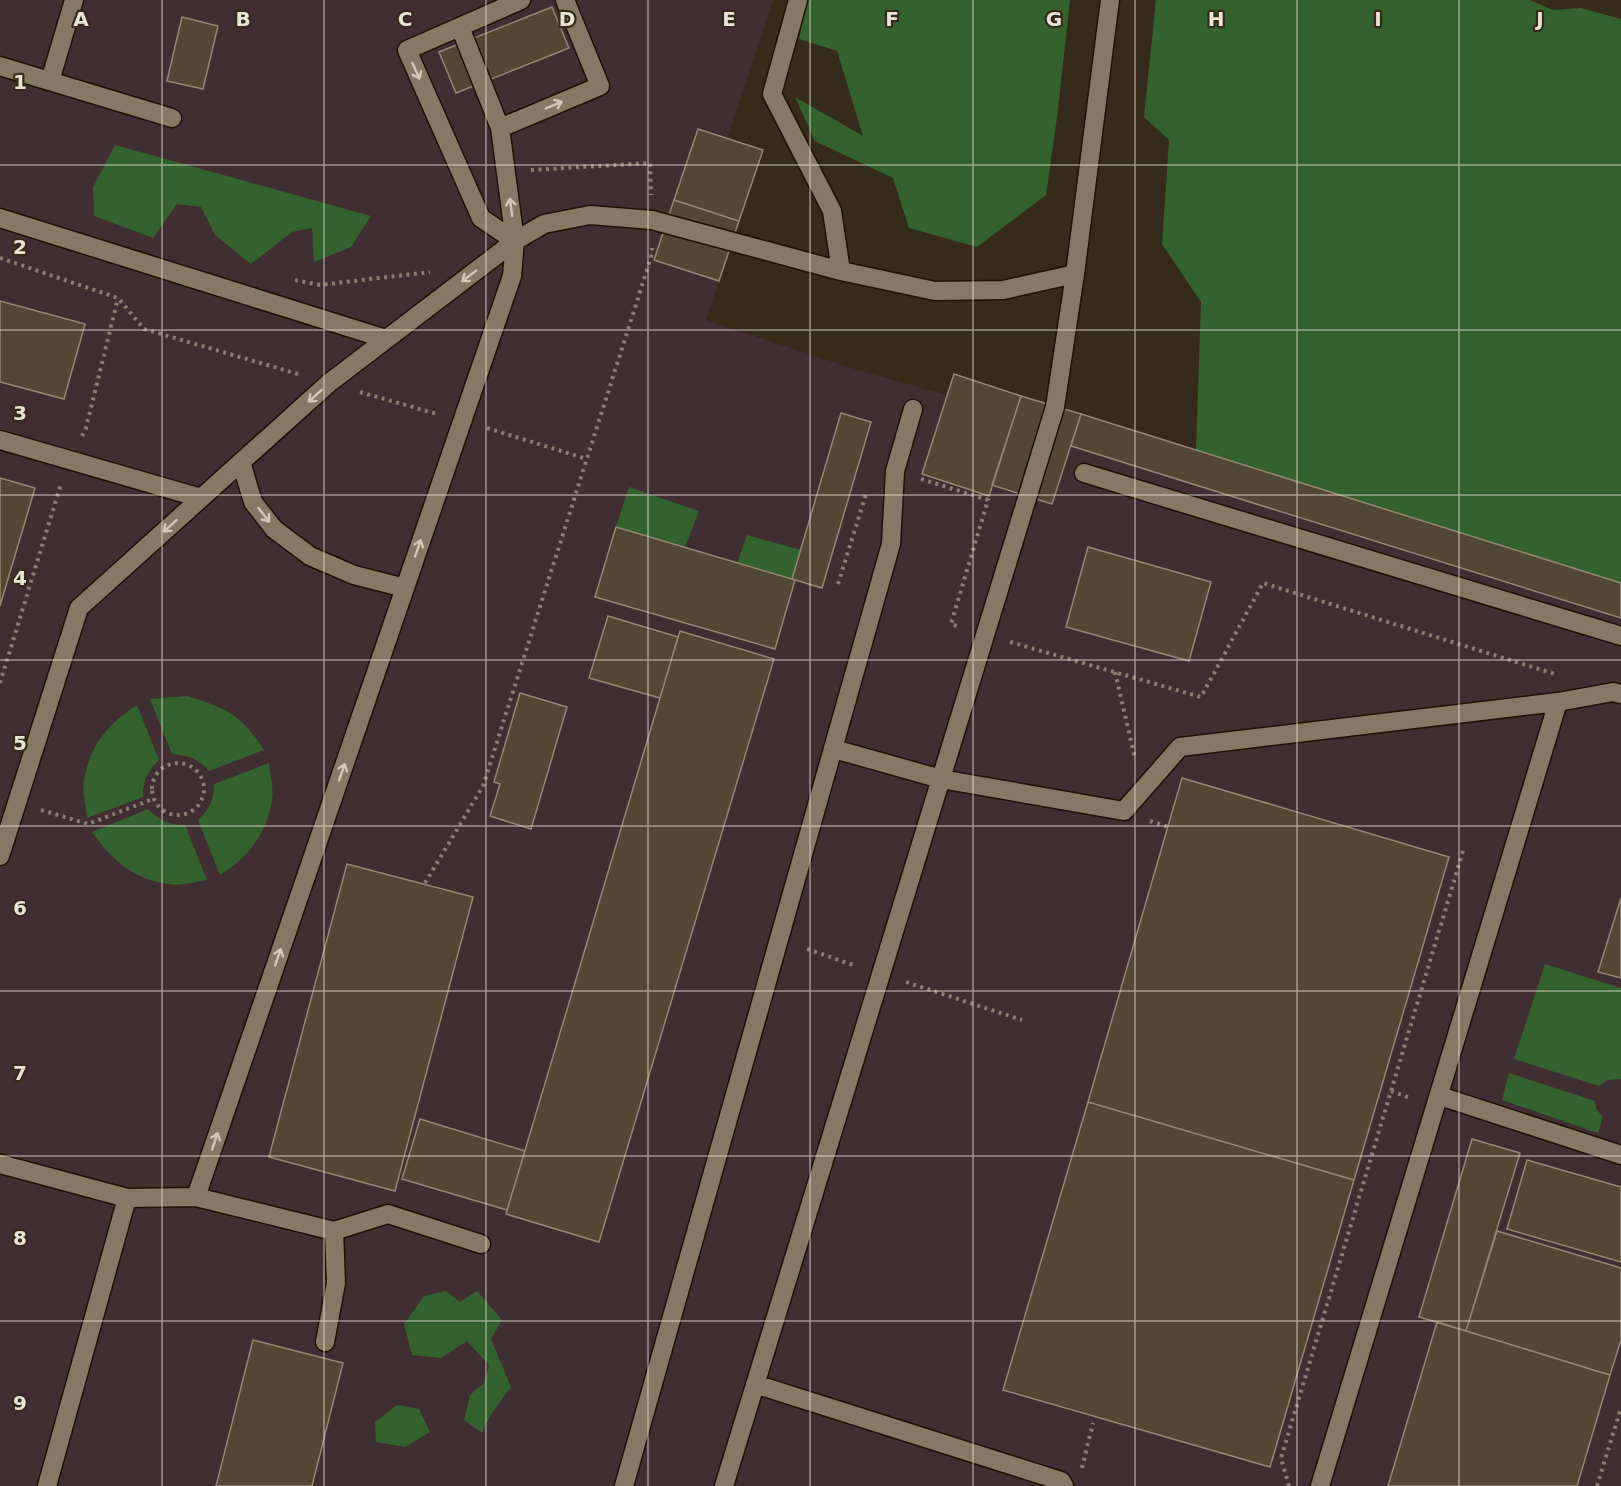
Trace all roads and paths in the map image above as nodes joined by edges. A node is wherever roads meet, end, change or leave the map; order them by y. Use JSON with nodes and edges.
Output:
{"nodes":[{"id":1,"x":74,"y":0,"type":"edge"},
{"id":2,"x":521,"y":0,"type":"edge"},
{"id":3,"x":565,"y":0,"type":"edge"},
{"id":4,"x":798,"y":0,"type":"edge"},
{"id":5,"x":1110,"y":0,"type":"edge"},
{"id":6,"x":460,"y":27,"type":"junction"},
{"id":7,"x":0,"y":66,"type":"edge"},
{"id":8,"x":50,"y":81,"type":"junction"},
{"id":9,"x":172,"y":118,"type":"dead end"},
{"id":10,"x":500,"y":128,"type":"junction"},
{"id":11,"x":522,"y":170,"type":"dead end"},
{"id":12,"x":0,"y":218,"type":"edge"},
{"id":13,"x":652,"y":220,"type":"junction"},
{"id":14,"x":515,"y":241,"type":"junction"},
{"id":15,"x":0,"y":258,"type":"edge"},
{"id":16,"x":439,"y":266,"type":"dead end"},
{"id":17,"x":841,"y":271,"type":"junction"},
{"id":18,"x":1075,"y":274,"type":"junction"},
{"id":19,"x":295,"y":280,"type":"dead end"},
{"id":20,"x":118,"y":298,"type":"junction"},
{"id":21,"x":386,"y":339,"type":"junction"},
{"id":22,"x":329,"y":383,"type":"junction"},
{"id":23,"x":913,"y":409,"type":"dead end"},
{"id":24,"x":462,"y":421,"type":"junction"},
{"id":25,"x":0,"y":440,"type":"edge"},
{"id":26,"x":587,"y":459,"type":"junction"},
{"id":27,"x":70,"y":460,"type":"junction"},
{"id":28,"x":241,"y":462,"type":"junction"},
{"id":29,"x":895,"y":471,"type":"junction"},
{"id":30,"x":1084,"y":473,"type":"dead end"},
{"id":31,"x":868,"y":486,"type":"dead end"},
{"id":32,"x":201,"y":498,"type":"junction"},
{"id":33,"x":838,"y":584,"type":"dead end"},
{"id":34,"x":405,"y":588,"type":"junction"},
{"id":35,"x":985,"y":634,"type":"junction"},
{"id":36,"x":1621,"y":636,"type":"edge"},
{"id":37,"x":1568,"y":678,"type":"dead end"},
{"id":38,"x":0,"y":683,"type":"edge"},
{"id":39,"x":1621,"y":694,"type":"edge"},
{"id":40,"x":1558,"y":702,"type":"junction"},
{"id":41,"x":834,"y":749,"type":"junction"},
{"id":42,"x":941,"y":779,"type":"junction"},
{"id":43,"x":153,"y":799,"type":"junction"},
{"id":44,"x":17,"y":802,"type":"junction"},
{"id":45,"x":1463,"y":851,"type":"dead end"},
{"id":46,"x":0,"y":856,"type":"edge"},
{"id":47,"x":425,"y":882,"type":"dead end"},
{"id":48,"x":807,"y":949,"type":"dead end"},
{"id":49,"x":881,"y":974,"type":"junction"},
{"id":50,"x":1022,"y":1020,"type":"dead end"},
{"id":51,"x":1440,"y":1096,"type":"junction"},
{"id":52,"x":1621,"y":1155,"type":"edge"},
{"id":53,"x":0,"y":1164,"type":"edge"},
{"id":54,"x":196,"y":1197,"type":"junction"},
{"id":55,"x":127,"y":1198,"type":"junction"},
{"id":56,"x":334,"y":1231,"type":"junction"},
{"id":57,"x":481,"y":1244,"type":"dead end"},
{"id":58,"x":325,"y":1342,"type":"dead end"},
{"id":59,"x":755,"y":1384,"type":"junction"},
{"id":60,"x":1621,"y":1408,"type":"edge"},
{"id":61,"x":1093,"y":1423,"type":"dead end"},
{"id":62,"x":1080,"y":1476,"type":"dead end"},
{"id":63,"x":47,"y":1486,"type":"edge"},
{"id":64,"x":624,"y":1486,"type":"edge"},
{"id":65,"x":724,"y":1486,"type":"edge"},
{"id":66,"x":1065,"y":1486,"type":"edge"},
{"id":67,"x":1289,"y":1486,"type":"edge"},
{"id":68,"x":1320,"y":1486,"type":"edge"},
{"id":69,"x":1597,"y":1486,"type":"edge"}],
"edges":[{"from":1,"to":8,"type":"lane"},
{"from":2,"to":6,"type":"lane"},
{"from":10,"to":3,"type":"lane","one_way":true},
{"from":4,"to":17,"type":"lane"},
{"from":5,"to":18,"type":"lane"},
{"from":6,"to":10,"type":"lane"},
{"from":6,"to":14,"type":"lane","one_way":true},
{"from":7,"to":8,"type":"lane"},
{"from":8,"to":9,"type":"lane"},
{"from":14,"to":10,"type":"lane","one_way":true},
{"from":11,"to":13,"type":"path"},
{"from":12,"to":21,"type":"lane"},
{"from":13,"to":14,"type":"lane"},
{"from":13,"to":17,"type":"lane"},
{"from":13,"to":26,"type":"path"},
{"from":14,"to":21,"type":"lane","one_way":true},
{"from":14,"to":24,"type":"lane"},
{"from":15,"to":20,"type":"path"},
{"from":16,"to":19,"type":"path"},
{"from":17,"to":18,"type":"lane"},
{"from":18,"to":35,"type":"lane"},
{"from":20,"to":22,"type":"path"},
{"from":20,"to":27,"type":"path"},
{"from":21,"to":22,"type":"lane"},
{"from":22,"to":24,"type":"path"},
{"from":22,"to":28,"type":"lane","one_way":true},
{"from":23,"to":29,"type":"lane"},
{"from":24,"to":26,"type":"path"},
{"from":34,"to":24,"type":"lane","one_way":true},
{"from":25,"to":27,"type":"lane"},
{"from":26,"to":47,"type":"path"},
{"from":27,"to":32,"type":"lane"},
{"from":27,"to":38,"type":"path"},
{"from":28,"to":32,"type":"lane"},
{"from":28,"to":34,"type":"lane","one_way":true},
{"from":29,"to":35,"type":"path"},
{"from":29,"to":41,"type":"lane"},
{"from":30,"to":36,"type":"lane"},
{"from":31,"to":33,"type":"path"},
{"from":32,"to":44,"type":"lane","one_way":true},
{"from":54,"to":34,"type":"lane","one_way":true},
{"from":35,"to":37,"type":"path"},
{"from":35,"to":42,"type":"lane"},
{"from":39,"to":40,"type":"lane"},
{"from":40,"to":42,"type":"lane"},
{"from":40,"to":51,"type":"lane"},
{"from":41,"to":42,"type":"lane"},
{"from":41,"to":64,"type":"lane"},
{"from":42,"to":49,"type":"lane"},
{"from":43,"to":43,"type":"path"},
{"from":43,"to":44,"type":"path"},
{"from":44,"to":46,"type":"lane"},
{"from":45,"to":67,"type":"path"},
{"from":48,"to":49,"type":"path"},
{"from":49,"to":50,"type":"path"},
{"from":49,"to":59,"type":"lane"},
{"from":51,"to":52,"type":"lane"},
{"from":51,"to":68,"type":"lane"},
{"from":53,"to":55,"type":"lane"},
{"from":54,"to":55,"type":"lane"},
{"from":54,"to":56,"type":"lane"},
{"from":55,"to":63,"type":"lane"},
{"from":56,"to":57,"type":"lane"},
{"from":56,"to":58,"type":"lane"},
{"from":59,"to":65,"type":"lane"},
{"from":59,"to":66,"type":"lane"},
{"from":60,"to":69,"type":"path"},
{"from":61,"to":62,"type":"path"}]}
